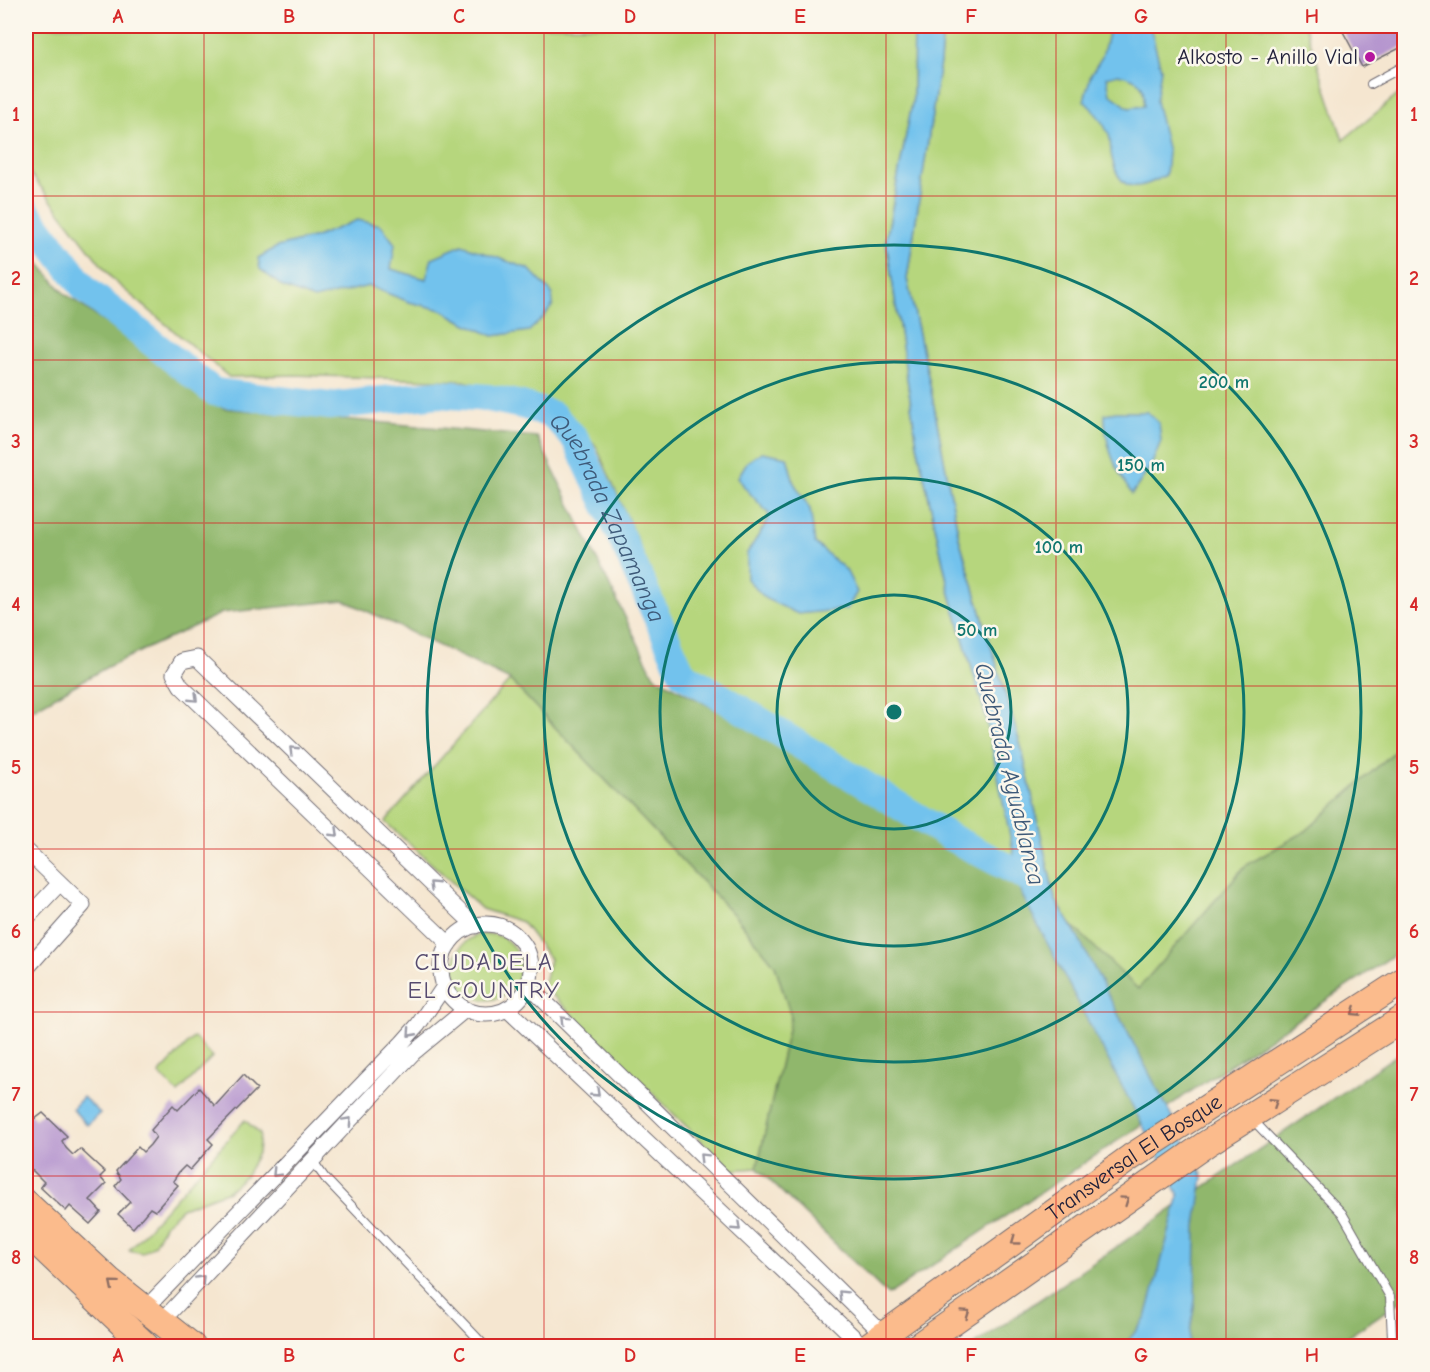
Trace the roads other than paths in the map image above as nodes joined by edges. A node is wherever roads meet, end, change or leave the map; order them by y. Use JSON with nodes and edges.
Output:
{"nodes":[{"id":1,"x":1404,"y":66,"type":"edge"},
{"id":2,"x":1371,"y":84,"type":"dead end"},
{"id":3,"x":26,"y":850,"type":"edge"},
{"id":4,"x":60,"y":883,"type":"junction"},
{"id":5,"x":26,"y":919,"type":"edge"},
{"id":6,"x":476,"y":926,"type":"junction"},
{"id":7,"x":449,"y":944,"type":"junction"},
{"id":8,"x":26,"y":969,"type":"edge"},
{"id":9,"x":1404,"y":980,"type":"edge"},
{"id":10,"x":445,"y":985,"type":"junction"},
{"id":11,"x":528,"y":985,"type":"junction"},
{"id":12,"x":466,"y":1009,"type":"junction"},
{"id":13,"x":507,"y":1009,"type":"junction"},
{"id":14,"x":1404,"y":1018,"type":"edge"},
{"id":15,"x":1250,"y":1118,"type":"junction"},
{"id":16,"x":318,"y":1129,"type":"junction"},
{"id":17,"x":330,"y":1140,"type":"junction"},
{"id":18,"x":312,"y":1160,"type":"junction"},
{"id":19,"x":26,"y":1203,"type":"edge"},
{"id":20,"x":26,"y":1232,"type":"edge"},
{"id":21,"x":153,"y":1316,"type":"junction"},
{"id":22,"x":872,"y":1343,"type":"edge"},
{"id":23,"x":146,"y":1347,"type":"edge"},
{"id":24,"x":192,"y":1347,"type":"edge"},
{"id":25,"x":485,"y":1347,"type":"edge"},
{"id":26,"x":918,"y":1347,"type":"edge"},
{"id":27,"x":1388,"y":1347,"type":"edge"}],
"edges":[{"from":1,"to":2,"type":"lane"},
{"from":3,"to":4,"type":"street"},
{"from":4,"to":5,"type":"street"},
{"from":4,"to":8,"type":"street"},
{"from":6,"to":7,"type":"street"},
{"from":6,"to":7,"type":"street","one_way":true},
{"from":6,"to":11,"type":"street"},
{"from":7,"to":10,"type":"street"},
{"from":9,"to":22,"type":"main road","name":"Transversal El Bosque","one_way":true},
{"from":10,"to":12,"type":"street"},
{"from":10,"to":16,"type":"street","one_way":true},
{"from":11,"to":13,"type":"street"},
{"from":22,"to":11,"type":"street","one_way":true},
{"from":12,"to":13,"type":"street"},
{"from":17,"to":12,"type":"street","one_way":true},
{"from":13,"to":22,"type":"street","one_way":true},
{"from":15,"to":14,"type":"main road","name":"Transversal El Bosque","one_way":true},
{"from":26,"to":15,"type":"main road","name":"Transversal El Bosque","one_way":true},
{"from":15,"to":27,"type":"lane"},
{"from":16,"to":17,"type":"lane"},
{"from":16,"to":21,"type":"street","one_way":true},
{"from":17,"to":18,"type":"street"},
{"from":21,"to":18,"type":"street","one_way":true},
{"from":18,"to":25,"type":"lane"},
{"from":21,"to":19,"type":"main road","one_way":true},
{"from":20,"to":23,"type":"main road"},
{"from":21,"to":24,"type":"main road"}]}
